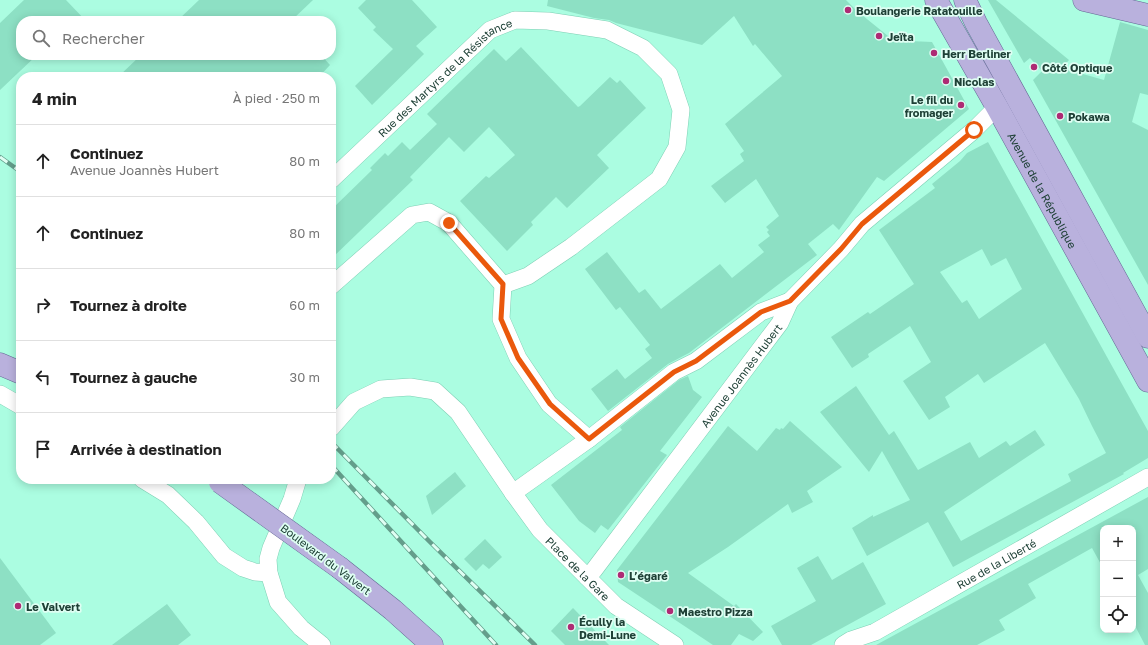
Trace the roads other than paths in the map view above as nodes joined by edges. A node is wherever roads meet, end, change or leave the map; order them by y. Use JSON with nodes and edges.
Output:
{"nodes":[{"id":1,"x":936,"y":0,"type":"edge"},
{"id":2,"x":965,"y":0,"type":"edge"},
{"id":3,"x":1084,"y":0,"type":"edge"},
{"id":4,"x":1148,"y":15,"type":"edge"},
{"id":5,"x":997,"y":107,"type":"junction"},
{"id":6,"x":336,"y":175,"type":"edge"},
{"id":7,"x":336,"y":282,"type":"edge"},
{"id":8,"x":503,"y":284,"type":"junction"},
{"id":9,"x":790,"y":301,"type":"junction"},
{"id":10,"x":1148,"y":337,"type":"edge"},
{"id":11,"x":0,"y":364,"type":"edge"},
{"id":12,"x":16,"y":371,"type":"edge"},
{"id":13,"x":1148,"y":381,"type":"edge"},
{"id":14,"x":0,"y":394,"type":"edge"},
{"id":15,"x":16,"y":403,"type":"edge"},
{"id":16,"x":336,"y":422,"type":"edge"},
{"id":17,"x":589,"y":439,"type":"junction"},
{"id":18,"x":1148,"y":477,"type":"edge"},
{"id":19,"x":150,"y":484,"type":"edge"},
{"id":20,"x":224,"y":484,"type":"edge"},
{"id":21,"x":296,"y":484,"type":"edge"},
{"id":22,"x":513,"y":493,"type":"junction"},
{"id":23,"x":269,"y":573,"type":"junction"},
{"id":24,"x":587,"y":577,"type":"junction"},
{"id":25,"x":322,"y":645,"type":"edge"},
{"id":26,"x":432,"y":645,"type":"edge"},
{"id":27,"x":675,"y":645,"type":"edge"},
{"id":28,"x":843,"y":645,"type":"edge"}],
"edges":[{"from":1,"to":5,"type":"main road","name":"Avenue de la République"},
{"from":2,"to":10,"type":"main road","name":"Avenue de la République"},
{"from":3,"to":4,"type":"main road"},
{"from":5,"to":9,"type":"street","name":"Avenue Joannès Hubert"},
{"from":5,"to":13,"type":"main road","name":"Avenue de la République"},
{"from":6,"to":8,"type":"street","name":"Rue des Martyrs de la Résistance"},
{"from":7,"to":8,"type":"street"},
{"from":8,"to":17,"type":"street"},
{"from":9,"to":17,"type":"street"},
{"from":9,"to":24,"type":"street","name":"Avenue Joannès Hubert"},
{"from":11,"to":12,"type":"main road"},
{"from":14,"to":15,"type":"street"},
{"from":16,"to":22,"type":"street","name":"Place de la Gare"},
{"from":17,"to":22,"type":"street"},
{"from":18,"to":28,"type":"street","name":"Rue de la Liberté"},
{"from":19,"to":23,"type":"street"},
{"from":20,"to":26,"type":"main road","name":"Boulevard du Valvert","bridge":true},
{"from":21,"to":23,"type":"street"},
{"from":22,"to":24,"type":"street","name":"Place de la Gare"},
{"from":23,"to":25,"type":"street"},
{"from":24,"to":27,"type":"street","name":"Place de la Gare"}]}
